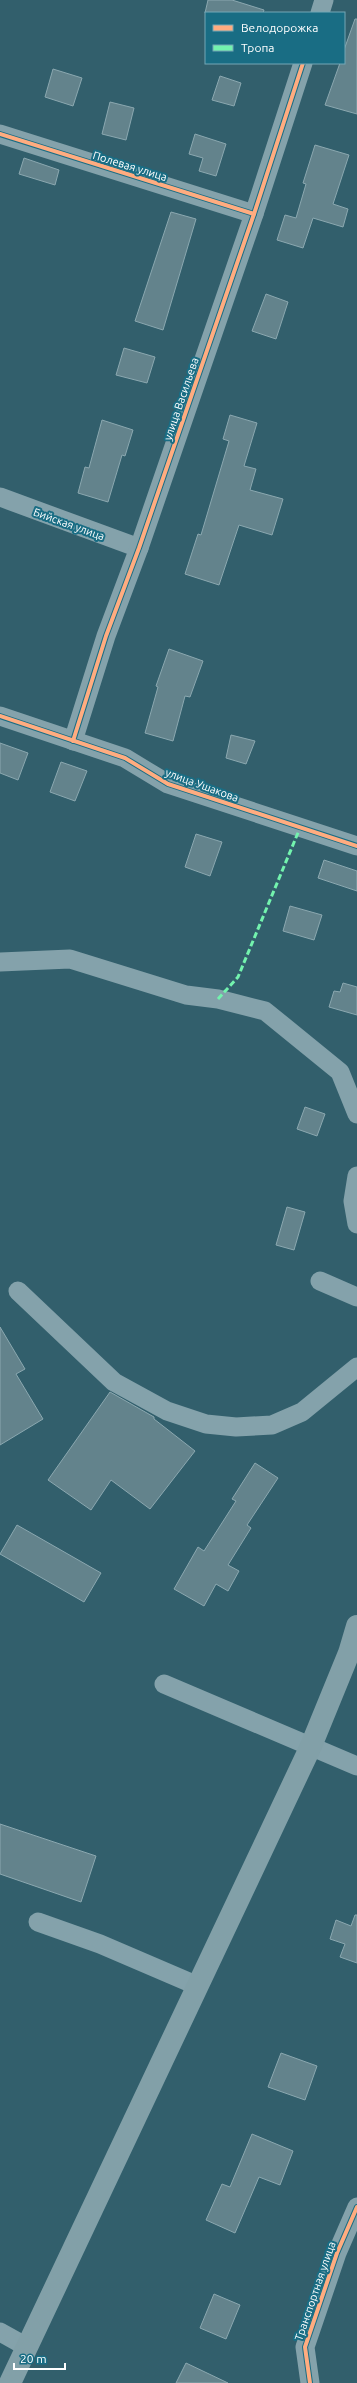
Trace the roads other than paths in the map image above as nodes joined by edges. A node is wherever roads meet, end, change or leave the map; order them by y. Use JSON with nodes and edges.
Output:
{"nodes":[{"id":1,"x":324,"y":0,"type":"edge"},
{"id":2,"x":320,"y":12,"type":"edge"},
{"id":3,"x":303,"y":64,"type":"edge"},
{"id":4,"x":0,"y":134,"type":"edge"},
{"id":5,"x":254,"y":214,"type":"junction"},
{"id":6,"x":0,"y":497,"type":"edge"},
{"id":7,"x":139,"y":548,"type":"junction"},
{"id":8,"x":0,"y":716,"type":"edge"},
{"id":9,"x":73,"y":741,"type":"junction"},
{"id":10,"x":357,"y":846,"type":"edge"},
{"id":11,"x":0,"y":962,"type":"edge"},
{"id":12,"x":357,"y":1114,"type":"edge"},
{"id":13,"x":357,"y":1176,"type":"edge"},
{"id":14,"x":357,"y":1224,"type":"edge"},
{"id":15,"x":320,"y":1281,"type":"dead end"},
{"id":16,"x":18,"y":1291,"type":"dead end"},
{"id":17,"x":357,"y":1297,"type":"edge"},
{"id":18,"x":357,"y":1367,"type":"edge"},
{"id":19,"x":357,"y":1626,"type":"edge"},
{"id":20,"x":164,"y":1684,"type":"dead end"},
{"id":21,"x":311,"y":1746,"type":"junction"},
{"id":22,"x":357,"y":1766,"type":"edge"},
{"id":23,"x":38,"y":1922,"type":"dead end"},
{"id":24,"x":198,"y":1986,"type":"junction"},
{"id":25,"x":357,"y":2207,"type":"edge"},
{"id":26,"x":0,"y":2332,"type":"edge"},
{"id":27,"x":28,"y":2347,"type":"junction"},
{"id":28,"x":10,"y":2383,"type":"edge"},
{"id":29,"x":310,"y":2383,"type":"edge"}],
"edges":[{"from":1,"to":2,"type":"street"},
{"from":3,"to":5,"type":"street","name":"улица Васильева"},
{"from":4,"to":5,"type":"street","name":"Полевая улица"},
{"from":5,"to":7,"type":"street","name":"улица Васильева"},
{"from":6,"to":7,"type":"street","name":"Бийская улица"},
{"from":7,"to":9,"type":"street","name":"улица Васильева"},
{"from":8,"to":9,"type":"street","name":"улица Ушакова"},
{"from":9,"to":10,"type":"street","name":"улица Ушакова"},
{"from":11,"to":12,"type":"street"},
{"from":13,"to":14,"type":"street"},
{"from":15,"to":17,"type":"street"},
{"from":16,"to":18,"type":"street"},
{"from":19,"to":21,"type":"main road"},
{"from":20,"to":21,"type":"street"},
{"from":21,"to":22,"type":"street"},
{"from":21,"to":24,"type":"main road"},
{"from":23,"to":24,"type":"street"},
{"from":24,"to":27,"type":"main road"},
{"from":25,"to":29,"type":"street","name":"Транспортная улица"},
{"from":26,"to":27,"type":"street"},
{"from":27,"to":28,"type":"main road"}]}
